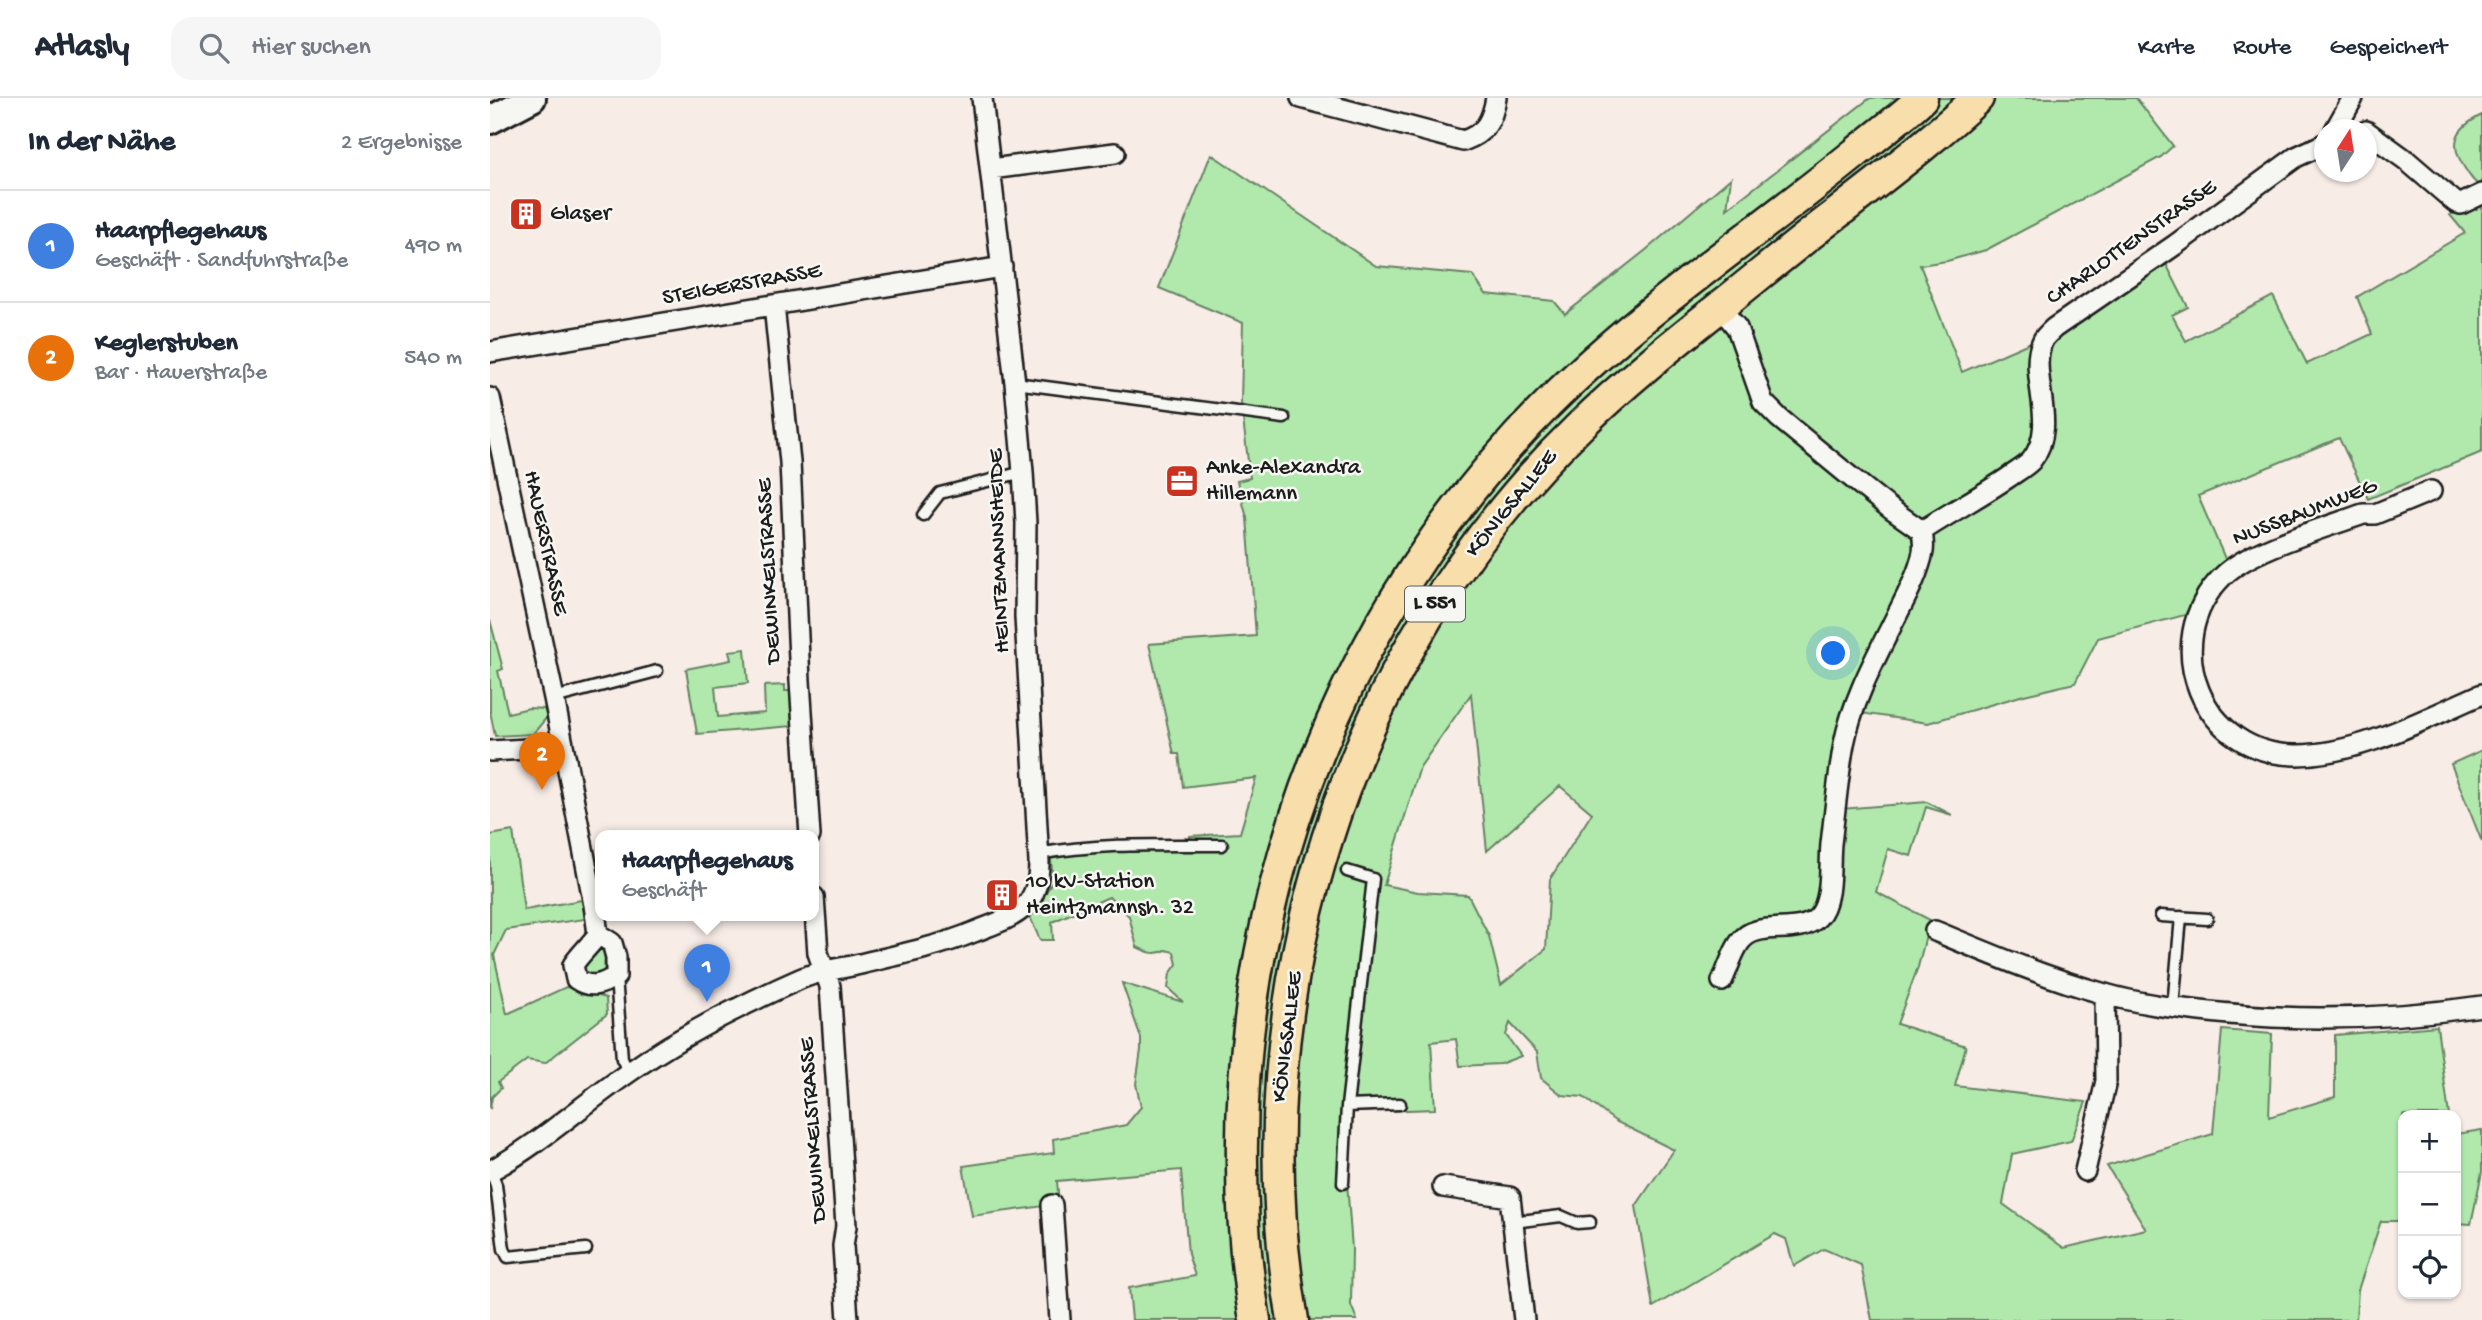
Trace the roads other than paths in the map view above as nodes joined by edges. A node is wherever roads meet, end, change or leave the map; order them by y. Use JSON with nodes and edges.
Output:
{"nodes":[{"id":1,"x":532,"y":98,"type":"edge"},
{"id":2,"x":982,"y":98,"type":"edge"},
{"id":3,"x":1301,"y":98,"type":"edge"},
{"id":4,"x":1496,"y":98,"type":"edge"},
{"id":5,"x":1922,"y":98,"type":"edge"},
{"id":6,"x":1978,"y":98,"type":"edge"},
{"id":7,"x":494,"y":122,"type":"edge"},
{"id":8,"x":2377,"y":139,"type":"edge"},
{"id":9,"x":2314,"y":149,"type":"edge"},
{"id":10,"x":1115,"y":153,"type":"dead end"},
{"id":11,"x":991,"y":169,"type":"junction"},
{"id":12,"x":2482,"y":194,"type":"edge"},
{"id":13,"x":1002,"y":267,"type":"junction"},
{"id":14,"x":774,"y":305,"type":"junction"},
{"id":15,"x":1720,"y":307,"type":"junction"},
{"id":16,"x":490,"y":352,"type":"edge"},
{"id":17,"x":1015,"y":383,"type":"junction"},
{"id":18,"x":490,"y":398,"type":"edge"},
{"id":19,"x":1284,"y":418,"type":"dead end"},
{"id":20,"x":496,"y":455,"type":"edge"},
{"id":21,"x":1023,"y":472,"type":"junction"},
{"id":22,"x":2431,"y":491,"type":"dead end"},
{"id":23,"x":923,"y":515,"type":"dead end"},
{"id":24,"x":1922,"y":531,"type":"junction"},
{"id":25,"x":657,"y":671,"type":"dead end"},
{"id":26,"x":2482,"y":694,"type":"edge"},
{"id":27,"x":554,"y":698,"type":"junction"},
{"id":28,"x":563,"y":747,"type":"junction"},
{"id":29,"x":490,"y":751,"type":"edge"},
{"id":30,"x":810,"y":830,"type":"edge"},
{"id":31,"x":1222,"y":845,"type":"dead end"},
{"id":32,"x":1038,"y":854,"type":"junction"},
{"id":33,"x":1346,"y":871,"type":"dead end"},
{"id":34,"x":2161,"y":916,"type":"dead end"},
{"id":35,"x":2181,"y":917,"type":"junction"},
{"id":36,"x":595,"y":918,"type":"edge"},
{"id":37,"x":2207,"y":919,"type":"dead end"},
{"id":38,"x":596,"y":921,"type":"edge"},
{"id":39,"x":816,"y":921,"type":"edge"},
{"id":40,"x":1935,"y":931,"type":"dead end"},
{"id":41,"x":598,"y":934,"type":"junction"},
{"id":42,"x":825,"y":972,"type":"junction"},
{"id":43,"x":616,"y":976,"type":"junction"},
{"id":44,"x":1722,"y":981,"type":"dead end"},
{"id":45,"x":2105,"y":994,"type":"junction"},
{"id":46,"x":2482,"y":1006,"type":"edge"},
{"id":47,"x":2174,"y":1007,"type":"junction"},
{"id":48,"x":628,"y":1072,"type":"junction"},
{"id":49,"x":1400,"y":1104,"type":"dead end"},
{"id":50,"x":1347,"y":1106,"type":"junction"},
{"id":51,"x":490,"y":1171,"type":"edge"},
{"id":52,"x":2085,"y":1171,"type":"dead end"},
{"id":53,"x":1343,"y":1183,"type":"dead end"},
{"id":54,"x":1443,"y":1187,"type":"dead end"},
{"id":55,"x":1052,"y":1205,"type":"dead end"},
{"id":56,"x":1513,"y":1222,"type":"junction"},
{"id":57,"x":1590,"y":1222,"type":"dead end"},
{"id":58,"x":586,"y":1249,"type":"dead end"},
{"id":59,"x":848,"y":1320,"type":"edge"},
{"id":60,"x":1060,"y":1320,"type":"edge"},
{"id":61,"x":1255,"y":1320,"type":"edge"},
{"id":62,"x":1293,"y":1320,"type":"edge"},
{"id":63,"x":1524,"y":1320,"type":"edge"}],
"edges":[{"from":1,"to":7,"type":"main road"},
{"from":2,"to":11,"type":"street","name":"HEINTZMANNSHEIDE"},
{"from":3,"to":4,"type":"street"},
{"from":5,"to":61,"type":"main road","name":"KÖNIGSALLEE","number":"L 551"},
{"from":6,"to":15,"type":"main road","name":"KÖNIGSALLEE","number":"L 551"},
{"from":8,"to":12,"type":"street"},
{"from":9,"to":24,"type":"street","name":"CHARLOTTENSTRASSE"},
{"from":10,"to":11,"type":"street"},
{"from":11,"to":13,"type":"street","name":"HEINTZMANNSHEIDE"},
{"from":13,"to":14,"type":"street","name":"STEIGERSTRASSE"},
{"from":13,"to":17,"type":"street","name":"HEINTZMANNSHEIDE"},
{"from":14,"to":16,"type":"street","name":"STEIGERSTRASSE"},
{"from":14,"to":30,"type":"street","name":"DEWINKELSTRASSE"},
{"from":15,"to":24,"type":"street"},
{"from":15,"to":62,"type":"main road","name":"KÖNIGSALLEE","number":"L 551"},
{"from":17,"to":19,"type":"lane"},
{"from":17,"to":21,"type":"street","name":"HEINTZMANNSHEIDE"},
{"from":18,"to":20,"type":"street","name":"HAUERSTRASSE"},
{"from":20,"to":27,"type":"street","name":"HAUERSTRASSE"},
{"from":21,"to":23,"type":"lane"},
{"from":21,"to":32,"type":"street","name":"HEINTZMANNSHEIDE"},
{"from":22,"to":26,"type":"street","name":"NUSSBAUMWEG"},
{"from":24,"to":44,"type":"street"},
{"from":25,"to":27,"type":"lane"},
{"from":27,"to":28,"type":"street","name":"HAUERSTRASSE"},
{"from":28,"to":29,"type":"street"},
{"from":28,"to":36,"type":"street","name":"HAUERSTRASSE"},
{"from":31,"to":32,"type":"lane"},
{"from":32,"to":42,"type":"street","name":"HEINTZMANNSHEIDE"},
{"from":33,"to":50,"type":"lane"},
{"from":34,"to":35,"type":"lane"},
{"from":35,"to":37,"type":"lane"},
{"from":35,"to":47,"type":"lane"},
{"from":38,"to":41,"type":"street","name":"HAUERSTRASSE"},
{"from":39,"to":42,"type":"street","name":"DEWINKELSTRASSE"},
{"from":40,"to":45,"type":"street"},
{"from":41,"to":43,"type":"street","name":"HAUERSTRASSE"},
{"from":41,"to":43,"type":"street"},
{"from":42,"to":48,"type":"street","name":"HEINTZMANNSHEIDE"},
{"from":42,"to":59,"type":"street","name":"DEWINKELSTRASSE"},
{"from":43,"to":48,"type":"lane","name":"HAUERSTRASSE"},
{"from":45,"to":47,"type":"street"},
{"from":45,"to":52,"type":"street"},
{"from":46,"to":47,"type":"street"},
{"from":48,"to":51,"type":"street","name":"HEINTZMANNSHEIDE"},
{"from":49,"to":50,"type":"lane"},
{"from":50,"to":53,"type":"lane"},
{"from":51,"to":58,"type":"lane"},
{"from":54,"to":56,"type":"street"},
{"from":55,"to":60,"type":"street"},
{"from":56,"to":57,"type":"lane"},
{"from":56,"to":63,"type":"street"}]}
